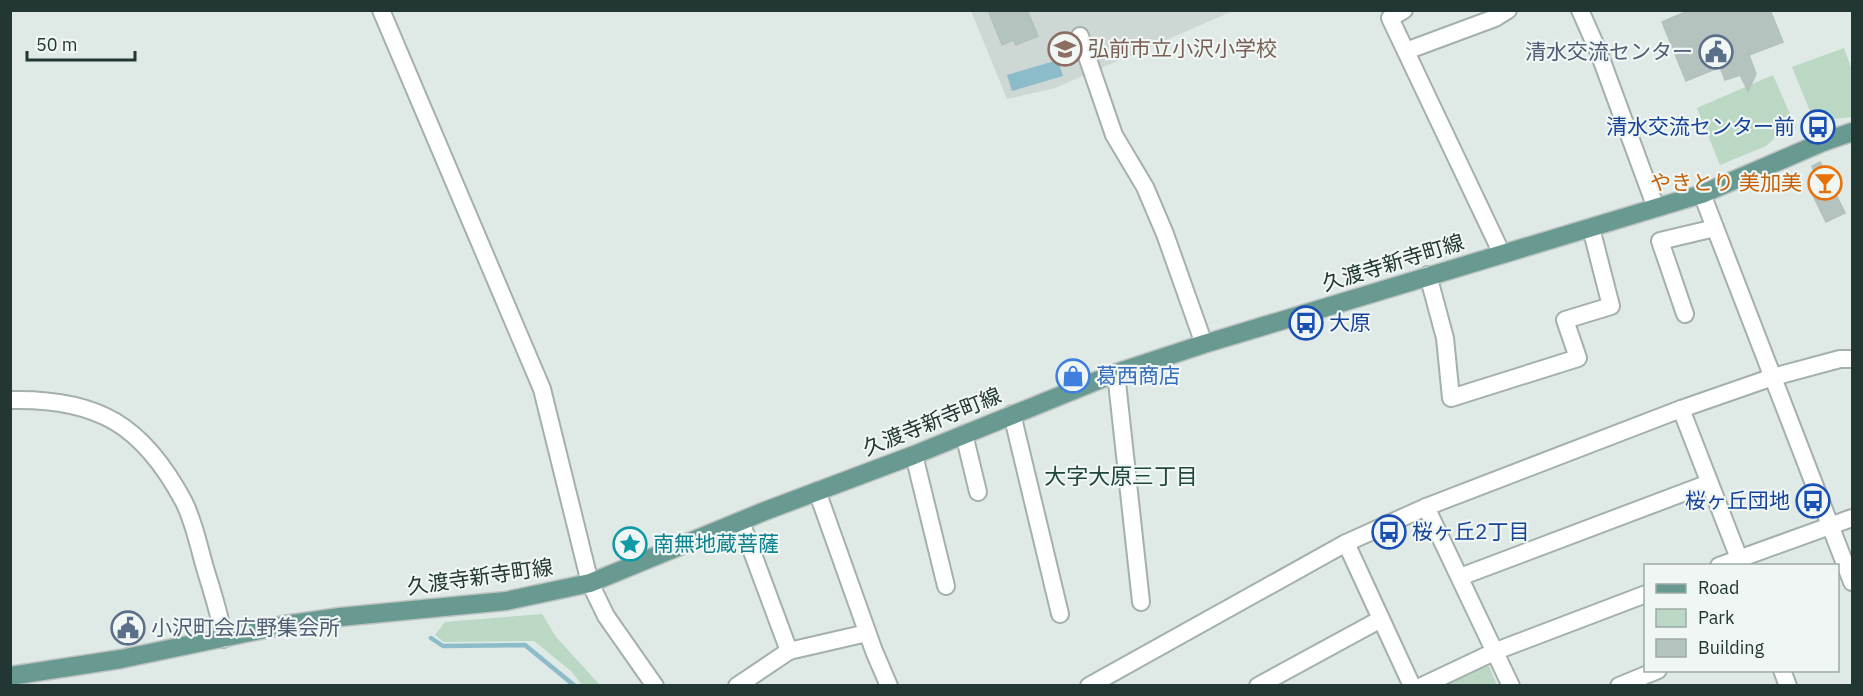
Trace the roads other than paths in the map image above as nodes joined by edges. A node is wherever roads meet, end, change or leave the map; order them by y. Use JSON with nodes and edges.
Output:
{"nodes":[{"id":1,"x":381,"y":10,"type":"edge"},
{"id":2,"x":1404,"y":10,"type":"edge"},
{"id":3,"x":1508,"y":10,"type":"edge"},
{"id":4,"x":1580,"y":10,"type":"edge"},
{"id":5,"x":1080,"y":36,"type":"dead end"},
{"id":6,"x":1406,"y":51,"type":"junction"},
{"id":7,"x":1852,"y":132,"type":"edge"},
{"id":8,"x":1702,"y":194,"type":"junction"},
{"id":9,"x":1656,"y":208,"type":"junction"},
{"id":10,"x":1591,"y":228,"type":"junction"},
{"id":11,"x":1715,"y":228,"type":"junction"},
{"id":12,"x":1502,"y":254,"type":"junction"},
{"id":13,"x":1428,"y":275,"type":"junction"},
{"id":14,"x":1685,"y":314,"type":"dead end"},
{"id":15,"x":1204,"y":344,"type":"junction"},
{"id":16,"x":1852,"y":359,"type":"edge"},
{"id":17,"x":1116,"y":373,"type":"junction"},
{"id":18,"x":1773,"y":377,"type":"junction"},
{"id":19,"x":10,"y":400,"type":"edge"},
{"id":20,"x":1681,"y":409,"type":"junction"},
{"id":21,"x":1012,"y":414,"type":"junction"},
{"id":22,"x":964,"y":434,"type":"junction"},
{"id":23,"x":914,"y":455,"type":"junction"},
{"id":24,"x":1709,"y":483,"type":"junction"},
{"id":25,"x":817,"y":491,"type":"junction"},
{"id":26,"x":978,"y":492,"type":"dead end"},
{"id":27,"x":1426,"y":507,"type":"junction"},
{"id":28,"x":1852,"y":518,"type":"edge"},
{"id":29,"x":741,"y":522,"type":"junction"},
{"id":30,"x":1830,"y":525,"type":"junction"},
{"id":31,"x":1346,"y":543,"type":"junction"},
{"id":32,"x":1740,"y":562,"type":"edge"},
{"id":33,"x":1460,"y":577,"type":"junction"},
{"id":34,"x":1852,"y":582,"type":"edge"},
{"id":35,"x":590,"y":583,"type":"junction"},
{"id":36,"x":946,"y":586,"type":"dead end"},
{"id":37,"x":1644,"y":595,"type":"edge"},
{"id":38,"x":1141,"y":602,"type":"dead end"},
{"id":39,"x":1060,"y":614,"type":"dead end"},
{"id":40,"x":1381,"y":618,"type":"junction"},
{"id":41,"x":867,"y":633,"type":"junction"},
{"id":42,"x":224,"y":639,"type":"junction"},
{"id":43,"x":789,"y":651,"type":"junction"},
{"id":44,"x":1496,"y":651,"type":"junction"},
{"id":45,"x":1653,"y":672,"type":"edge"},
{"id":46,"x":10,"y":676,"type":"edge"},
{"id":47,"x":31,"y":680,"type":"edge"},
{"id":48,"x":1093,"y":685,"type":"edge"},
{"id":49,"x":655,"y":686,"type":"edge"},
{"id":50,"x":737,"y":686,"type":"edge"},
{"id":51,"x":889,"y":686,"type":"edge"},
{"id":52,"x":1258,"y":686,"type":"edge"},
{"id":53,"x":1412,"y":686,"type":"edge"},
{"id":54,"x":1422,"y":686,"type":"edge"},
{"id":55,"x":1511,"y":686,"type":"edge"},
{"id":56,"x":1618,"y":686,"type":"edge"}],
"edges":[{"from":1,"to":35,"type":"street"},
{"from":2,"to":6,"type":"street"},
{"from":3,"to":6,"type":"street"},
{"from":4,"to":9,"type":"street"},
{"from":5,"to":15,"type":"street"},
{"from":6,"to":12,"type":"street"},
{"from":7,"to":8,"type":"main road","name":"久渡寺新寺町線"},
{"from":8,"to":9,"type":"main road","name":"久渡寺新寺町線"},
{"from":8,"to":11,"type":"street"},
{"from":9,"to":10,"type":"main road","name":"久渡寺新寺町線"},
{"from":10,"to":12,"type":"main road","name":"久渡寺新寺町線"},
{"from":10,"to":13,"type":"street"},
{"from":11,"to":14,"type":"street"},
{"from":11,"to":18,"type":"street"},
{"from":12,"to":13,"type":"main road","name":"久渡寺新寺町線"},
{"from":13,"to":15,"type":"main road","name":"久渡寺新寺町線"},
{"from":15,"to":17,"type":"main road","name":"久渡寺新寺町線"},
{"from":16,"to":18,"type":"street"},
{"from":17,"to":21,"type":"main road","name":"久渡寺新寺町線"},
{"from":17,"to":38,"type":"street"},
{"from":18,"to":20,"type":"street"},
{"from":18,"to":30,"type":"street"},
{"from":19,"to":42,"type":"street"},
{"from":20,"to":24,"type":"street"},
{"from":20,"to":27,"type":"street"},
{"from":21,"to":22,"type":"main road","name":"久渡寺新寺町線"},
{"from":21,"to":39,"type":"street"},
{"from":22,"to":23,"type":"main road","name":"久渡寺新寺町線"},
{"from":22,"to":26,"type":"street"},
{"from":23,"to":25,"type":"main road","name":"久渡寺新寺町線"},
{"from":23,"to":36,"type":"street"},
{"from":24,"to":32,"type":"street"},
{"from":24,"to":33,"type":"street"},
{"from":25,"to":29,"type":"main road","name":"久渡寺新寺町線"},
{"from":25,"to":41,"type":"street"},
{"from":27,"to":31,"type":"street"},
{"from":27,"to":33,"type":"street"},
{"from":28,"to":30,"type":"street"},
{"from":29,"to":35,"type":"main road","name":"久渡寺新寺町線"},
{"from":29,"to":43,"type":"street"},
{"from":30,"to":32,"type":"street"},
{"from":30,"to":34,"type":"street"},
{"from":31,"to":40,"type":"street"},
{"from":31,"to":48,"type":"street"},
{"from":33,"to":44,"type":"street"},
{"from":35,"to":42,"type":"main road","name":"久渡寺新寺町線"},
{"from":35,"to":49,"type":"street"},
{"from":37,"to":44,"type":"street"},
{"from":40,"to":52,"type":"street"},
{"from":40,"to":53,"type":"street"},
{"from":41,"to":43,"type":"street"},
{"from":41,"to":51,"type":"street"},
{"from":42,"to":47,"type":"main road","name":"久渡寺新寺町線"},
{"from":43,"to":50,"type":"street"},
{"from":44,"to":54,"type":"street"},
{"from":44,"to":55,"type":"street"},
{"from":45,"to":56,"type":"street"},
{"from":46,"to":47,"type":"main road","name":"久渡寺新寺町線"}]}
